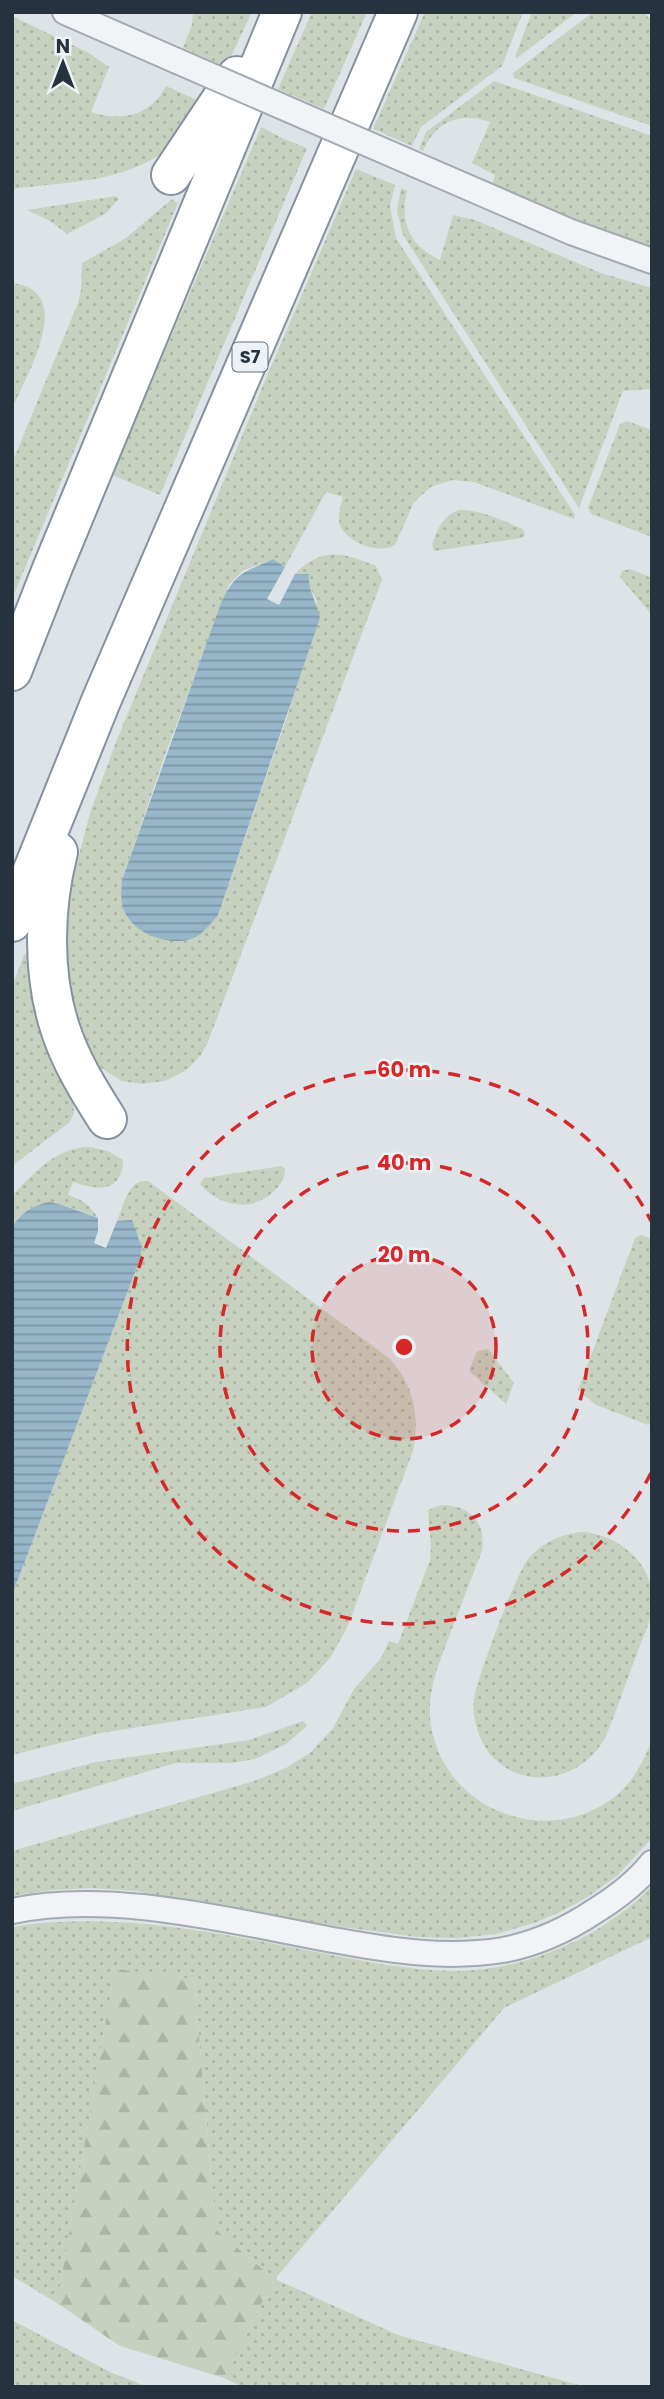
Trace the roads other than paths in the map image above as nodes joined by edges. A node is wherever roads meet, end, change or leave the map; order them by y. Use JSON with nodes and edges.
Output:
{"nodes":[{"id":1,"x":65,"y":12,"type":"edge"},
{"id":2,"x":280,"y":12,"type":"edge"},
{"id":3,"x":398,"y":12,"type":"edge"},
{"id":4,"x":171,"y":175,"type":"dead end"},
{"id":5,"x":652,"y":261,"type":"edge"},
{"id":6,"x":12,"y":671,"type":"edge"},
{"id":7,"x":101,"y":701,"type":"junction"},
{"id":8,"x":12,"y":922,"type":"edge"},
{"id":9,"x":107,"y":1119,"type":"dead end"},
{"id":10,"x":652,"y":1863,"type":"edge"},
{"id":11,"x":12,"y":1911,"type":"edge"}],
"edges":[{"from":1,"to":5,"type":"street","bridge":true},
{"from":2,"to":4,"type":"highway"},
{"from":2,"to":6,"type":"highway"},
{"from":3,"to":7,"type":"highway","number":"S7"},
{"from":7,"to":8,"type":"highway","number":"S7"},
{"from":7,"to":9,"type":"highway"},
{"from":10,"to":11,"type":"street"}]}
